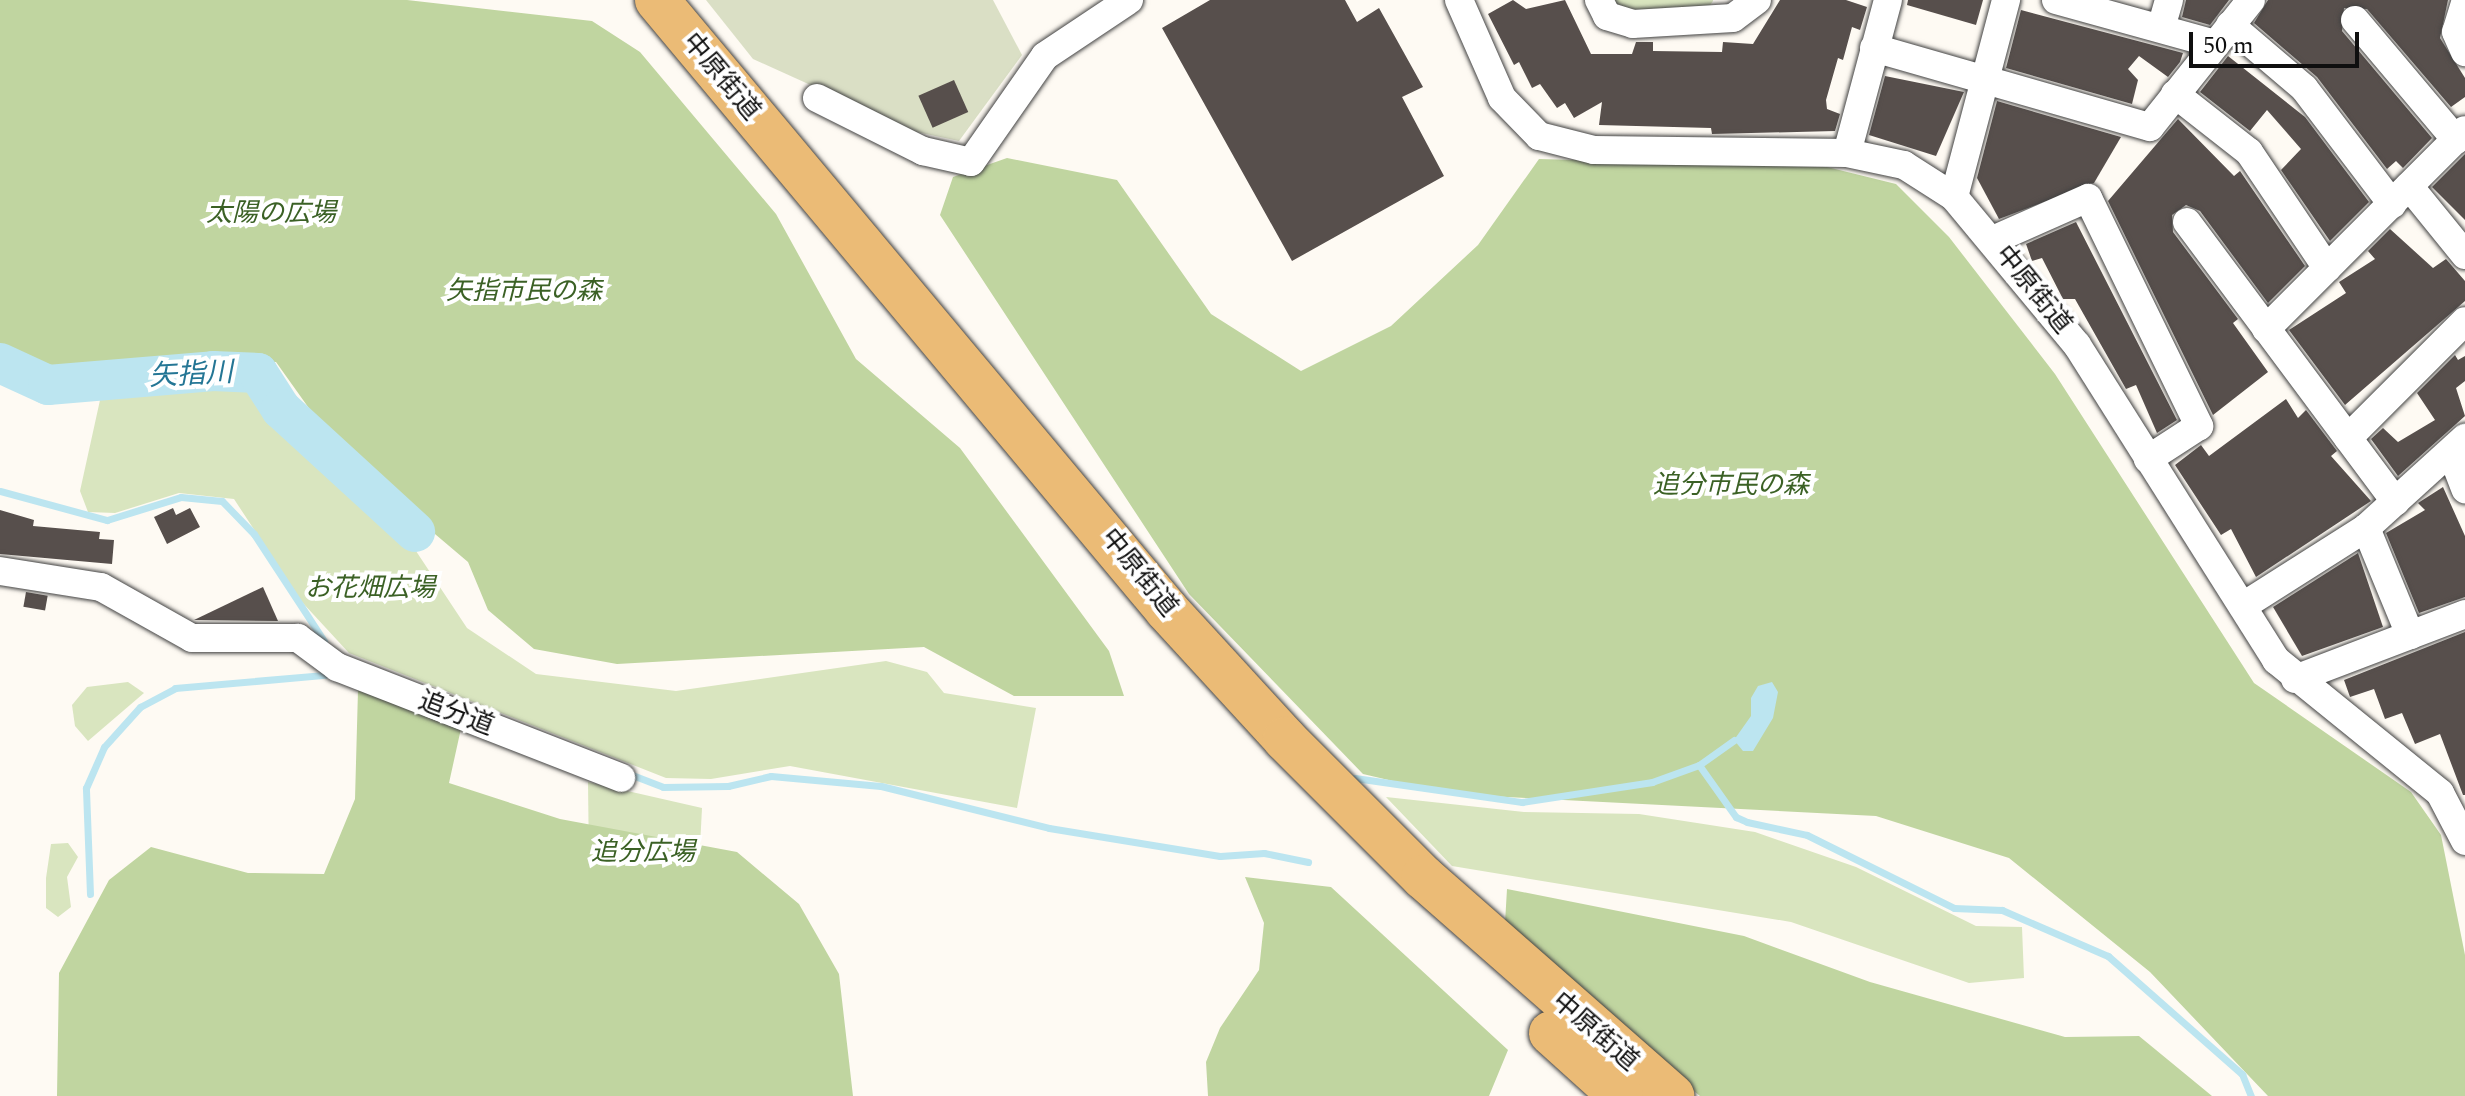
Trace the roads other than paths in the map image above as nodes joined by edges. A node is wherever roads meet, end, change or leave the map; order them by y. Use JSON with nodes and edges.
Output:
{"nodes":[{"id":1,"x":629,"y":0,"type":"edge"},
{"id":2,"x":657,"y":0,"type":"edge"},
{"id":3,"x":1129,"y":0,"type":"edge"},
{"id":4,"x":1459,"y":0,"type":"edge"},
{"id":5,"x":1599,"y":0,"type":"edge"},
{"id":6,"x":1757,"y":0,"type":"edge"},
{"id":7,"x":1888,"y":0,"type":"edge"},
{"id":8,"x":2006,"y":0,"type":"edge"},
{"id":9,"x":2056,"y":0,"type":"edge"},
{"id":10,"x":2169,"y":0,"type":"edge"},
{"id":11,"x":2251,"y":0,"type":"edge"},
{"id":12,"x":2465,"y":3,"type":"edge"},
{"id":13,"x":1728,"y":9,"type":"edge"},
{"id":14,"x":2355,"y":20,"type":"dead end"},
{"id":15,"x":2161,"y":28,"type":"junction"},
{"id":16,"x":2222,"y":35,"type":"junction"},
{"id":17,"x":1874,"y":48,"type":"junction"},
{"id":18,"x":2465,"y":52,"type":"edge"},
{"id":19,"x":1987,"y":79,"type":"junction"},
{"id":20,"x":2175,"y":94,"type":"junction"},
{"id":21,"x":817,"y":98,"type":"dead end"},
{"id":22,"x":2460,"y":135,"type":"edge"},
{"id":23,"x":1847,"y":153,"type":"junction"},
{"id":24,"x":2401,"y":195,"type":"junction"},
{"id":25,"x":1954,"y":197,"type":"junction"},
{"id":26,"x":2187,"y":222,"type":"dead end"},
{"id":27,"x":1993,"y":240,"type":"junction"},
{"id":28,"x":2465,"y":255,"type":"edge"},
{"id":29,"x":2327,"y":268,"type":"junction"},
{"id":30,"x":2465,"y":321,"type":"edge"},
{"id":31,"x":2266,"y":329,"type":"junction"},
{"id":32,"x":2348,"y":438,"type":"junction"},
{"id":33,"x":2458,"y":445,"type":"edge"},
{"id":34,"x":2148,"y":459,"type":"junction"},
{"id":35,"x":2465,"y":489,"type":"edge"},
{"id":36,"x":2396,"y":502,"type":"junction"},
{"id":37,"x":2366,"y":528,"type":"junction"},
{"id":38,"x":0,"y":571,"type":"edge"},
{"id":39,"x":2243,"y":606,"type":"junction"},
{"id":40,"x":2465,"y":614,"type":"edge"},
{"id":41,"x":2410,"y":635,"type":"junction"},
{"id":42,"x":2295,"y":679,"type":"junction"},
{"id":43,"x":621,"y":778,"type":"dead end"},
{"id":44,"x":2464,"y":830,"type":"edge"},
{"id":45,"x":1621,"y":1096,"type":"edge"},
{"id":46,"x":1672,"y":1096,"type":"edge"}],
"edges":[{"from":1,"to":45,"type":"main road","name":"中原街道"},
{"from":2,"to":46,"type":"main road","name":"中原街道"},
{"from":3,"to":21,"type":"street"},
{"from":4,"to":23,"type":"street","name":"中原街道"},
{"from":5,"to":13,"type":"street"},
{"from":6,"to":13,"type":"street"},
{"from":7,"to":17,"type":"street"},
{"from":8,"to":19,"type":"street"},
{"from":9,"to":15,"type":"street"},
{"from":10,"to":15,"type":"street"},
{"from":11,"to":16,"type":"street"},
{"from":12,"to":18,"type":"street"},
{"from":14,"to":22,"type":"street"},
{"from":15,"to":16,"type":"street"},
{"from":16,"to":20,"type":"street"},
{"from":16,"to":24,"type":"street"},
{"from":17,"to":19,"type":"street"},
{"from":17,"to":23,"type":"street"},
{"from":19,"to":20,"type":"street"},
{"from":19,"to":25,"type":"street"},
{"from":20,"to":29,"type":"street"},
{"from":22,"to":24,"type":"street"},
{"from":23,"to":25,"type":"street","name":"中原街道"},
{"from":24,"to":28,"type":"street"},
{"from":24,"to":29,"type":"street"},
{"from":25,"to":27,"type":"street","name":"中原街道"},
{"from":26,"to":31,"type":"street"},
{"from":27,"to":34,"type":"street","name":"中原街道"},
{"from":27,"to":34,"type":"street"},
{"from":29,"to":31,"type":"street"},
{"from":30,"to":32,"type":"street"},
{"from":31,"to":32,"type":"street"},
{"from":32,"to":36,"type":"street"},
{"from":33,"to":35,"type":"street"},
{"from":33,"to":36,"type":"street"},
{"from":34,"to":39,"type":"street","name":"中原街道"},
{"from":36,"to":37,"type":"street"},
{"from":37,"to":39,"type":"street"},
{"from":37,"to":41,"type":"street"},
{"from":38,"to":43,"type":"street","name":"追分道"},
{"from":39,"to":42,"type":"street","name":"中原街道"},
{"from":40,"to":41,"type":"street"},
{"from":41,"to":42,"type":"street"},
{"from":42,"to":44,"type":"street","name":"中原街道"}]}
